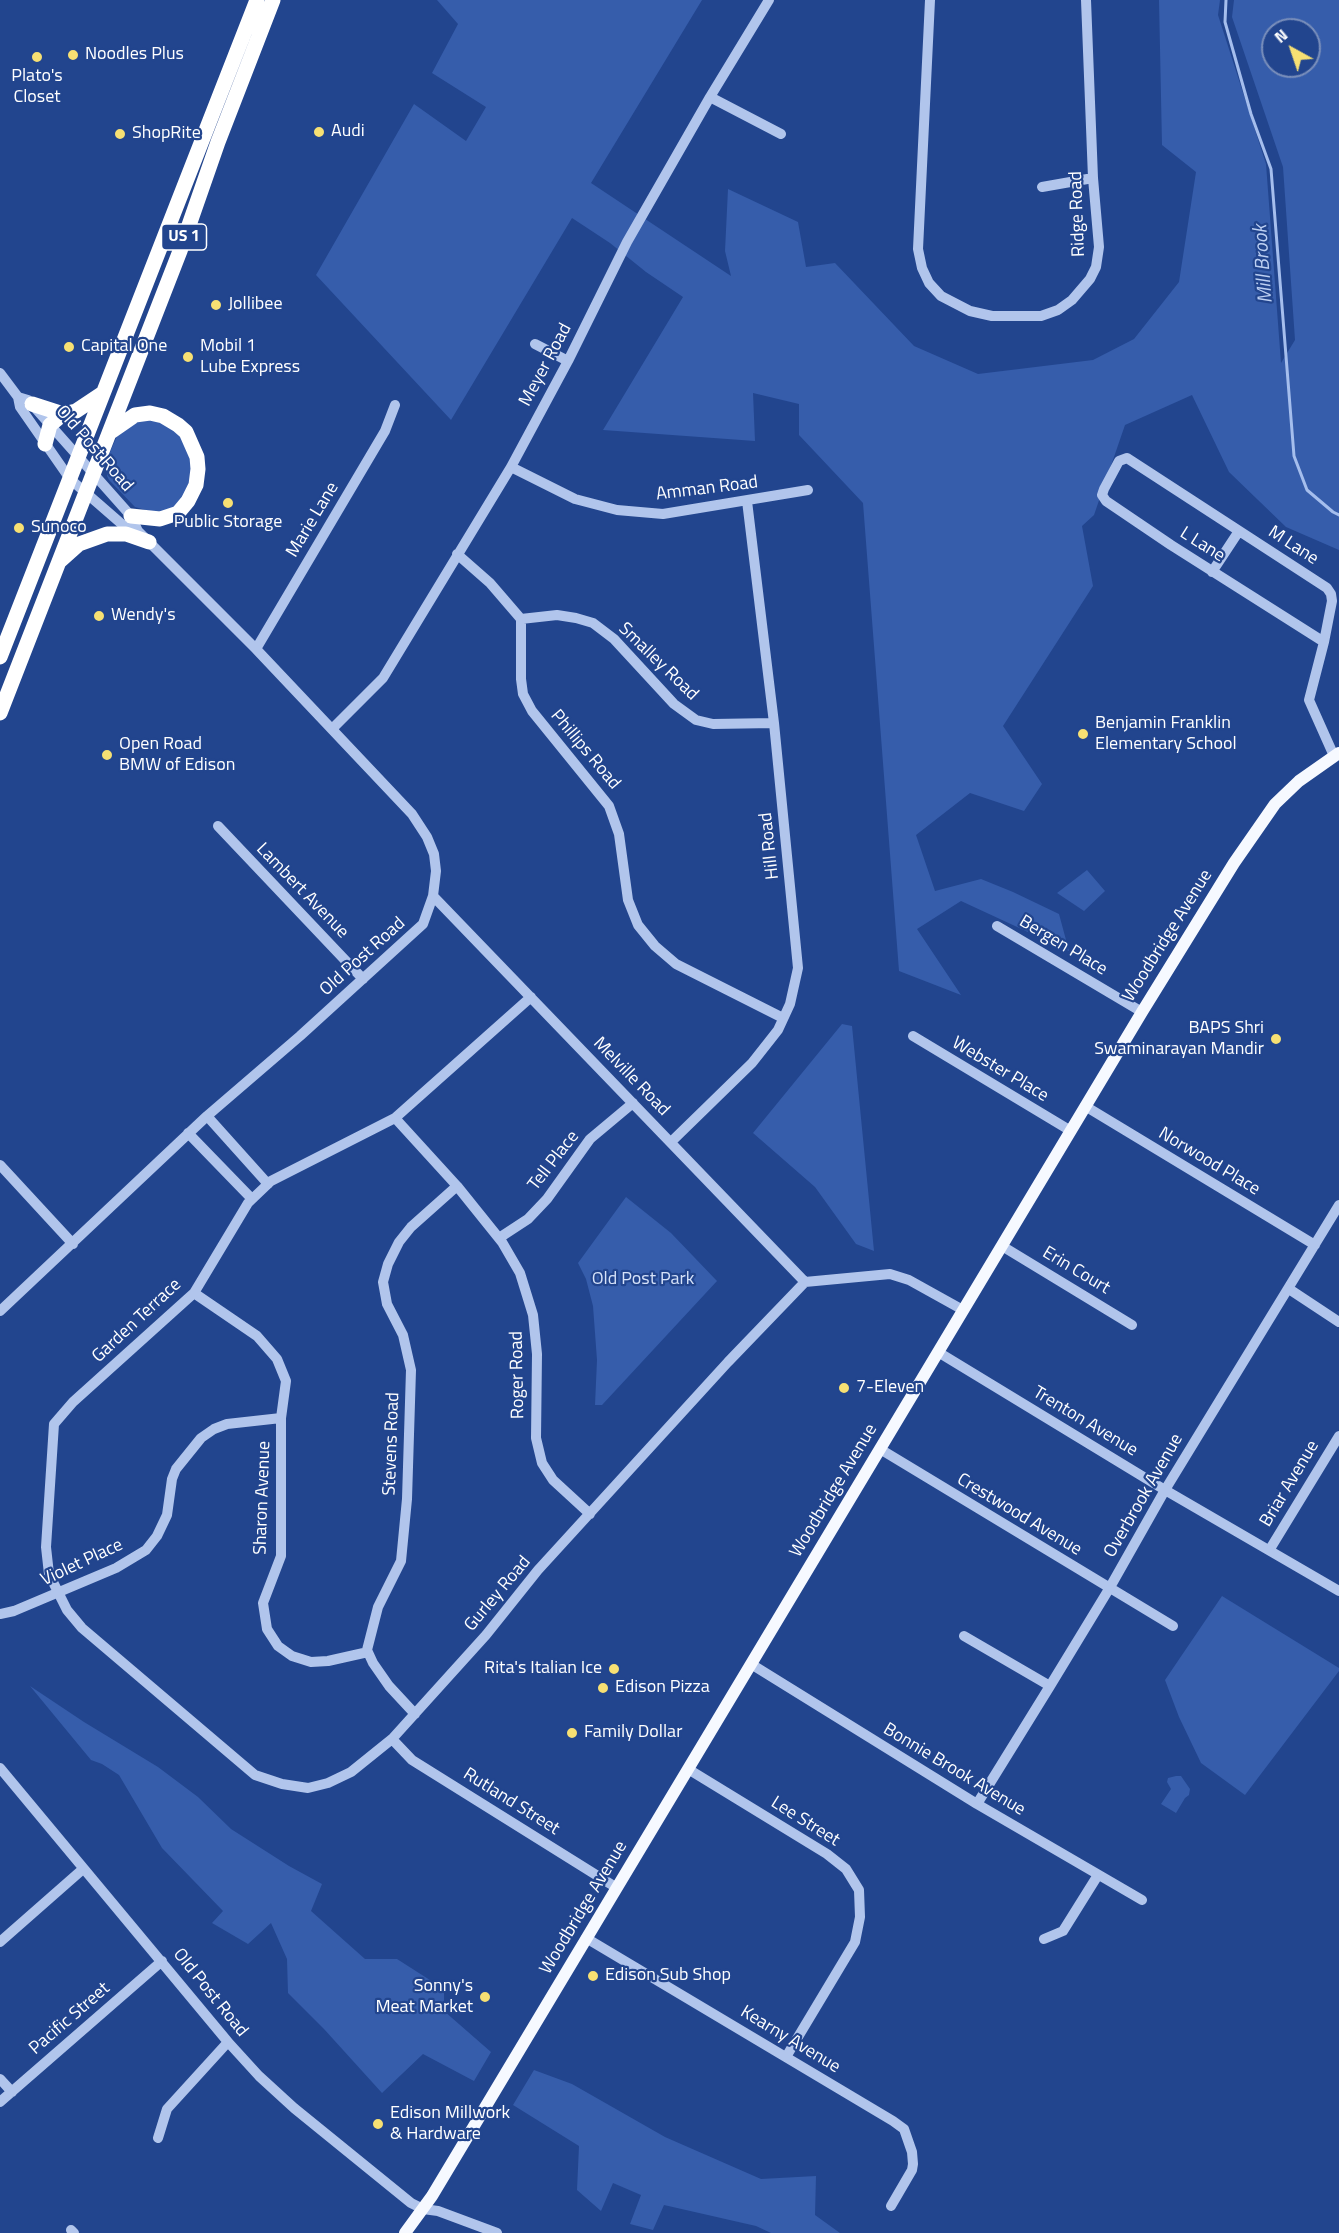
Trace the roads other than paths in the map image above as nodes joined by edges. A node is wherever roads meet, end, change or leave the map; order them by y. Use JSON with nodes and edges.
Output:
{"nodes":[{"id":1,"x":257,"y":0,"type":"edge"},
{"id":2,"x":273,"y":0,"type":"edge"},
{"id":3,"x":769,"y":0,"type":"edge"},
{"id":4,"x":930,"y":0,"type":"edge"},
{"id":5,"x":1086,"y":0,"type":"edge"},
{"id":6,"x":710,"y":97,"type":"junction"},
{"id":7,"x":780,"y":134,"type":"dead end"},
{"id":8,"x":1093,"y":178,"type":"junction"},
{"id":9,"x":1042,"y":187,"type":"dead end"},
{"id":10,"x":535,"y":344,"type":"dead end"},
{"id":11,"x":568,"y":361,"type":"junction"},
{"id":12,"x":0,"y":373,"type":"edge"},
{"id":13,"x":3,"y":385,"type":"edge"},
{"id":14,"x":103,"y":393,"type":"junction"},
{"id":15,"x":25,"y":401,"type":"junction"},
{"id":16,"x":395,"y":405,"type":"dead end"},
{"id":17,"x":63,"y":414,"type":"junction"},
{"id":18,"x":50,"y":425,"type":"junction"},
{"id":19,"x":107,"y":435,"type":"junction"},
{"id":20,"x":45,"y":444,"type":"junction"},
{"id":21,"x":78,"y":458,"type":"junction"},
{"id":22,"x":1122,"y":458,"type":"joint"},
{"id":23,"x":511,"y":467,"type":"junction"},
{"id":24,"x":92,"y":473,"type":"junction"},
{"id":25,"x":70,"y":479,"type":"junction"},
{"id":26,"x":808,"y":490,"type":"dead end"},
{"id":27,"x":85,"y":492,"type":"junction"},
{"id":28,"x":747,"y":501,"type":"junction"},
{"id":29,"x":131,"y":516,"type":"junction"},
{"id":30,"x":138,"y":531,"type":"junction"},
{"id":31,"x":1239,"y":531,"type":"junction"},
{"id":32,"x":149,"y":542,"type":"junction"},
{"id":33,"x":457,"y":554,"type":"junction"},
{"id":34,"x":56,"y":566,"type":"junction"},
{"id":35,"x":1212,"y":572,"type":"junction"},
{"id":36,"x":521,"y":619,"type":"junction"},
{"id":37,"x":1324,"y":642,"type":"junction"},
{"id":38,"x":256,"y":649,"type":"junction"},
{"id":39,"x":0,"y":657,"type":"edge"},
{"id":40,"x":0,"y":713,"type":"edge"},
{"id":41,"x":774,"y":723,"type":"junction"},
{"id":42,"x":332,"y":729,"type":"junction"},
{"id":43,"x":1337,"y":755,"type":"edge"},
{"id":44,"x":218,"y":826,"type":"dead end"},
{"id":45,"x":433,"y":896,"type":"junction"},
{"id":46,"x":997,"y":926,"type":"dead end"},
{"id":47,"x":363,"y":978,"type":"junction"},
{"id":48,"x":531,"y":997,"type":"junction"},
{"id":49,"x":1142,"y":1012,"type":"junction"},
{"id":50,"x":783,"y":1018,"type":"junction"},
{"id":51,"x":913,"y":1036,"type":"dead end"},
{"id":52,"x":633,"y":1103,"type":"junction"},
{"id":53,"x":1085,"y":1107,"type":"junction"},
{"id":54,"x":207,"y":1116,"type":"junction"},
{"id":55,"x":395,"y":1118,"type":"junction"},
{"id":56,"x":1071,"y":1131,"type":"junction"},
{"id":57,"x":188,"y":1133,"type":"junction"},
{"id":58,"x":671,"y":1143,"type":"junction"},
{"id":59,"x":0,"y":1165,"type":"edge"},
{"id":60,"x":268,"y":1184,"type":"junction"},
{"id":61,"x":457,"y":1186,"type":"junction"},
{"id":62,"x":252,"y":1199,"type":"junction"},
{"id":63,"x":1339,"y":1205,"type":"edge"},
{"id":64,"x":500,"y":1238,"type":"junction"},
{"id":65,"x":73,"y":1244,"type":"junction"},
{"id":66,"x":1315,"y":1245,"type":"junction"},
{"id":67,"x":1002,"y":1246,"type":"junction"},
{"id":68,"x":805,"y":1282,"type":"junction"},
{"id":69,"x":1289,"y":1289,"type":"junction"},
{"id":70,"x":194,"y":1293,"type":"junction"},
{"id":71,"x":963,"y":1310,"type":"junction"},
{"id":72,"x":0,"y":1311,"type":"edge"},
{"id":73,"x":1339,"y":1322,"type":"edge"},
{"id":74,"x":1132,"y":1325,"type":"dead end"},
{"id":75,"x":938,"y":1352,"type":"junction"},
{"id":76,"x":282,"y":1418,"type":"junction"},
{"id":77,"x":1339,"y":1436,"type":"edge"},
{"id":78,"x":880,"y":1449,"type":"junction"},
{"id":79,"x":1165,"y":1490,"type":"junction"},
{"id":80,"x":590,"y":1514,"type":"junction"},
{"id":81,"x":1269,"y":1549,"type":"junction"},
{"id":82,"x":1109,"y":1589,"type":"junction"},
{"id":83,"x":1339,"y":1592,"type":"edge"},
{"id":84,"x":57,"y":1593,"type":"junction"},
{"id":85,"x":0,"y":1614,"type":"edge"},
{"id":86,"x":1173,"y":1626,"type":"dead end"},
{"id":87,"x":964,"y":1636,"type":"dead end"},
{"id":88,"x":368,"y":1652,"type":"junction"},
{"id":89,"x":751,"y":1664,"type":"junction"},
{"id":90,"x":1050,"y":1686,"type":"junction"},
{"id":91,"x":415,"y":1714,"type":"junction"},
{"id":92,"x":392,"y":1739,"type":"junction"},
{"id":93,"x":688,"y":1769,"type":"junction"},
{"id":94,"x":1,"y":1771,"type":"edge"},
{"id":95,"x":977,"y":1804,"type":"junction"},
{"id":96,"x":83,"y":1869,"type":"junction"},
{"id":97,"x":1098,"y":1875,"type":"junction"},
{"id":98,"x":617,"y":1888,"type":"junction"},
{"id":99,"x":1142,"y":1900,"type":"dead end"},
{"id":100,"x":586,"y":1938,"type":"junction"},
{"id":101,"x":1044,"y":1939,"type":"dead end"},
{"id":102,"x":0,"y":1942,"type":"edge"},
{"id":103,"x":162,"y":1961,"type":"junction"},
{"id":104,"x":228,"y":2042,"type":"junction"},
{"id":105,"x":786,"y":2057,"type":"junction"},
{"id":106,"x":0,"y":2079,"type":"edge"},
{"id":107,"x":12,"y":2092,"type":"junction"},
{"id":108,"x":0,"y":2102,"type":"edge"},
{"id":109,"x":158,"y":2138,"type":"dead end"},
{"id":110,"x":891,"y":2206,"type":"dead end"},
{"id":111,"x":423,"y":2209,"type":"junction"},
{"id":112,"x":405,"y":2233,"type":"edge"},
{"id":113,"x":497,"y":2233,"type":"edge"}],
"edges":[{"from":1,"to":14,"type":"highway","number":"US 1"},
{"from":2,"to":19,"type":"highway","number":"US 1"},
{"from":3,"to":6,"type":"street","name":"Meyer Road"},
{"from":4,"to":8,"type":"street","name":"Ridge Road"},
{"from":5,"to":8,"type":"street","name":"Ridge Road"},
{"from":6,"to":7,"type":"street"},
{"from":6,"to":11,"type":"street","name":"Meyer Road"},
{"from":8,"to":9,"type":"street"},
{"from":10,"to":11,"type":"street"},
{"from":11,"to":23,"type":"street","name":"Meyer Road"},
{"from":12,"to":13,"type":"street","name":"Old Post Road"},
{"from":13,"to":15,"type":"street","name":"Old Post Road"},
{"from":14,"to":17,"type":"highway"},
{"from":14,"to":21,"type":"highway","number":"US 1"},
{"from":15,"to":17,"type":"highway"},
{"from":15,"to":18,"type":"street","name":"Old Post Road"},
{"from":15,"to":20,"type":"street","name":"Old Post Road"},
{"from":16,"to":38,"type":"street","name":"Marie Lane"},
{"from":17,"to":18,"type":"highway"},
{"from":18,"to":20,"type":"highway"},
{"from":18,"to":21,"type":"street","name":"Old Post Road"},
{"from":19,"to":24,"type":"highway","number":"US 1"},
{"from":19,"to":29,"type":"highway"},
{"from":20,"to":25,"type":"street","name":"Old Post Road"},
{"from":21,"to":24,"type":"street","name":"Old Post Road"},
{"from":21,"to":25,"type":"highway","number":"US 1"},
{"from":22,"to":31,"type":"street","name":"M Lane"},
{"from":22,"to":35,"type":"street","name":"L Lane"},
{"from":23,"to":28,"type":"street","name":"Amman Road"},
{"from":23,"to":33,"type":"street","name":"Meyer Road"},
{"from":24,"to":27,"type":"highway","number":"US 1"},
{"from":24,"to":29,"type":"street","name":"Old Post Road"},
{"from":25,"to":27,"type":"street","name":"Old Post Road"},
{"from":25,"to":39,"type":"highway","number":"US 1"},
{"from":26,"to":28,"type":"street","name":"Amman Road"},
{"from":27,"to":30,"type":"street","name":"Old Post Road"},
{"from":27,"to":34,"type":"highway","number":"US 1"},
{"from":28,"to":41,"type":"street","name":"Hill Road"},
{"from":29,"to":30,"type":"street","name":"Old Post Road"},
{"from":30,"to":32,"type":"street","name":"Old Post Road"},
{"from":31,"to":35,"type":"street"},
{"from":31,"to":37,"type":"street","name":"M Lane"},
{"from":32,"to":34,"type":"highway"},
{"from":32,"to":38,"type":"street","name":"Old Post Road"},
{"from":33,"to":36,"type":"street"},
{"from":33,"to":42,"type":"street","name":"Meyer Road"},
{"from":34,"to":40,"type":"highway","number":"US 1"},
{"from":35,"to":37,"type":"street","name":"L Lane"},
{"from":36,"to":41,"type":"street","name":"Smalley Road"},
{"from":36,"to":50,"type":"street","name":"Phillips Road"},
{"from":37,"to":43,"type":"street","name":"M Lane"},
{"from":38,"to":42,"type":"street","name":"Old Post Road"},
{"from":41,"to":50,"type":"street","name":"Hill Road"},
{"from":42,"to":45,"type":"street","name":"Old Post Road"},
{"from":43,"to":49,"type":"main road","name":"Woodbridge Avenue"},
{"from":44,"to":47,"type":"street","name":"Lambert Avenue"},
{"from":45,"to":47,"type":"street","name":"Old Post Road"},
{"from":45,"to":48,"type":"street","name":"Melville Road"},
{"from":46,"to":49,"type":"street","name":"Bergen Place"},
{"from":47,"to":54,"type":"street","name":"Old Post Road"},
{"from":48,"to":52,"type":"street","name":"Melville Road"},
{"from":48,"to":55,"type":"street","name":"Garden Terrace"},
{"from":49,"to":53,"type":"main road","name":"Woodbridge Avenue"},
{"from":50,"to":58,"type":"street","name":"Hill Road"},
{"from":51,"to":56,"type":"street","name":"Webster Place"},
{"from":52,"to":58,"type":"street","name":"Melville Road"},
{"from":52,"to":64,"type":"street","name":"Tell Place"},
{"from":53,"to":56,"type":"main road","name":"Woodbridge Avenue"},
{"from":53,"to":66,"type":"street","name":"Norwood Place"},
{"from":54,"to":57,"type":"street","name":"Old Post Road"},
{"from":54,"to":60,"type":"street"},
{"from":55,"to":60,"type":"street","name":"Garden Terrace"},
{"from":55,"to":61,"type":"street","name":"Roger Road"},
{"from":56,"to":67,"type":"main road","name":"Woodbridge Avenue"},
{"from":57,"to":62,"type":"street"},
{"from":57,"to":65,"type":"street","name":"Old Post Road"},
{"from":58,"to":68,"type":"street","name":"Melville Road"},
{"from":59,"to":65,"type":"street"},
{"from":60,"to":62,"type":"street","name":"Garden Terrace"},
{"from":61,"to":64,"type":"street","name":"Roger Road"},
{"from":61,"to":88,"type":"street","name":"Stevens Road"},
{"from":62,"to":70,"type":"street","name":"Garden Terrace"},
{"from":63,"to":66,"type":"street","name":"Overbrook Avenue"},
{"from":64,"to":80,"type":"street","name":"Roger Road"},
{"from":65,"to":72,"type":"street","name":"Old Post Road"},
{"from":66,"to":69,"type":"street","name":"Overbrook Avenue"},
{"from":67,"to":71,"type":"main road","name":"Woodbridge Avenue"},
{"from":67,"to":74,"type":"street","name":"Erin Court"},
{"from":68,"to":71,"type":"street"},
{"from":68,"to":80,"type":"street","name":"Gurley Road"},
{"from":69,"to":73,"type":"street"},
{"from":69,"to":79,"type":"street","name":"Overbrook Avenue"},
{"from":70,"to":76,"type":"street","name":"Sharon Avenue"},
{"from":70,"to":84,"type":"street","name":"Garden Terrace"},
{"from":71,"to":75,"type":"main road","name":"Woodbridge Avenue"},
{"from":75,"to":78,"type":"main road","name":"Woodbridge Avenue"},
{"from":75,"to":79,"type":"street","name":"Trenton Avenue"},
{"from":76,"to":84,"type":"street","name":"Violet Place"},
{"from":76,"to":88,"type":"street","name":"Sharon Avenue"},
{"from":77,"to":81,"type":"street","name":"Briar Avenue"},
{"from":78,"to":82,"type":"street","name":"Crestwood Avenue"},
{"from":78,"to":89,"type":"main road","name":"Woodbridge Avenue"},
{"from":79,"to":81,"type":"street","name":"Trenton Avenue"},
{"from":79,"to":82,"type":"street","name":"Overbrook Avenue"},
{"from":80,"to":91,"type":"street","name":"Gurley Road"},
{"from":81,"to":83,"type":"street","name":"Trenton Avenue"},
{"from":82,"to":86,"type":"street","name":"Crestwood Avenue"},
{"from":82,"to":90,"type":"street","name":"Overbrook Avenue"},
{"from":84,"to":85,"type":"street","name":"Violet Place"},
{"from":84,"to":92,"type":"street","name":"Gurley Road"},
{"from":87,"to":90,"type":"street"},
{"from":88,"to":91,"type":"street"},
{"from":89,"to":93,"type":"main road","name":"Woodbridge Avenue"},
{"from":89,"to":95,"type":"street","name":"Bonnie Brook Avenue"},
{"from":90,"to":95,"type":"street","name":"Overbrook Avenue"},
{"from":91,"to":92,"type":"street","name":"Gurley Road"},
{"from":92,"to":98,"type":"street","name":"Rutland Street"},
{"from":93,"to":98,"type":"main road","name":"Woodbridge Avenue"},
{"from":93,"to":105,"type":"street","name":"Lee Street"},
{"from":94,"to":96,"type":"street","name":"Old Post Road"},
{"from":95,"to":97,"type":"street","name":"Bonnie Brook Avenue"},
{"from":96,"to":102,"type":"street"},
{"from":96,"to":103,"type":"street","name":"Old Post Road"},
{"from":97,"to":99,"type":"street","name":"Bonnie Brook Avenue"},
{"from":97,"to":101,"type":"street"},
{"from":98,"to":100,"type":"main road","name":"Woodbridge Avenue"},
{"from":100,"to":105,"type":"street","name":"Kearny Avenue"},
{"from":100,"to":111,"type":"main road","name":"Woodbridge Avenue"},
{"from":103,"to":104,"type":"street","name":"Old Post Road"},
{"from":103,"to":107,"type":"street","name":"Pacific Street"},
{"from":104,"to":109,"type":"street"},
{"from":104,"to":111,"type":"street","name":"Old Post Road"},
{"from":105,"to":110,"type":"street","name":"Kearny Avenue"},
{"from":106,"to":107,"type":"street"},
{"from":107,"to":108,"type":"street","name":"Pacific Street"},
{"from":111,"to":112,"type":"main road","name":"Woodbridge Avenue"},
{"from":111,"to":113,"type":"street","name":"Old Post Road"}]}
